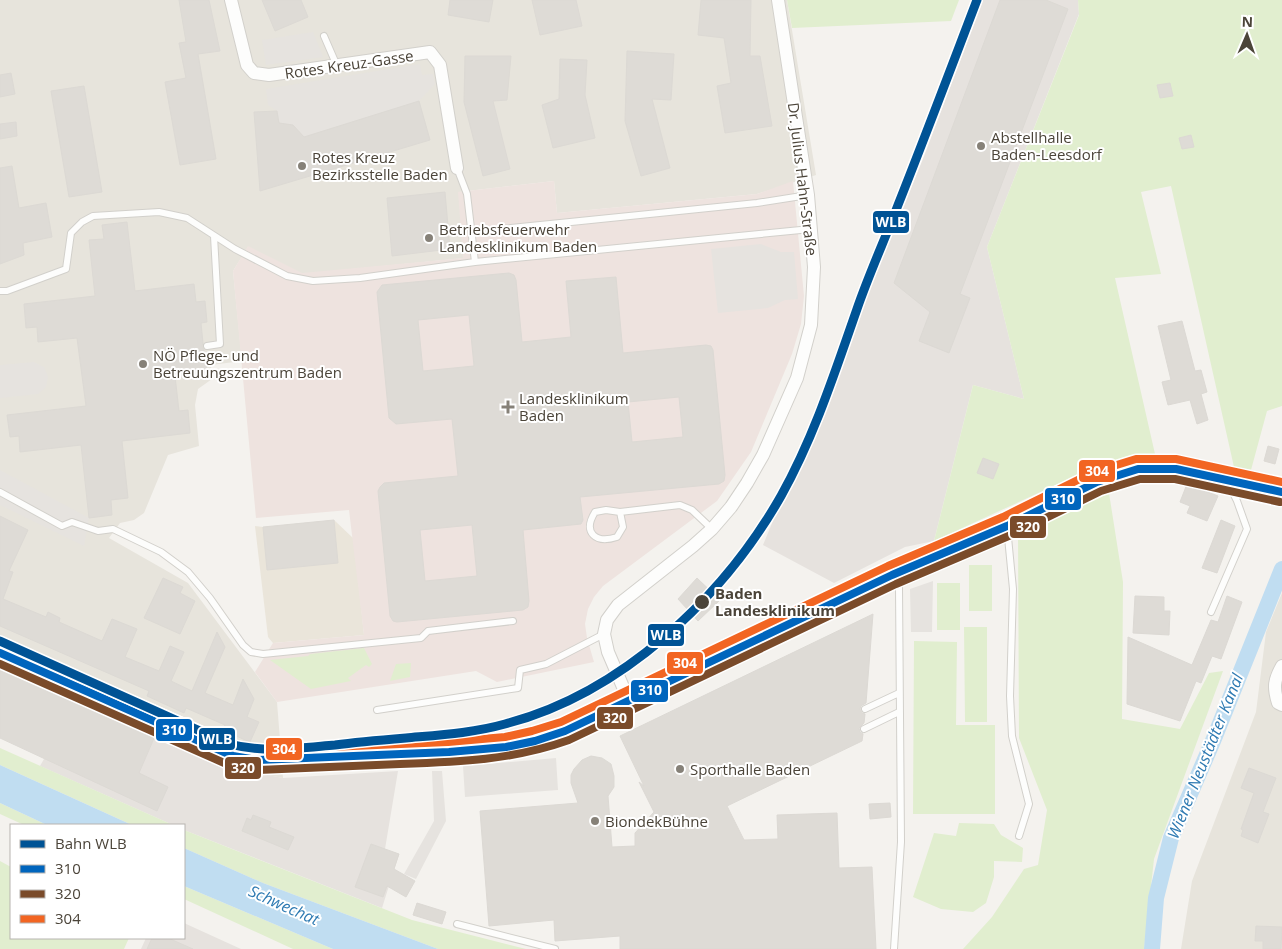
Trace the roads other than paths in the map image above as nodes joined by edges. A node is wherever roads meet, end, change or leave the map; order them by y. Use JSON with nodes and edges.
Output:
{"nodes":[{"id":1,"x":232,"y":0,"type":"edge"},
{"id":2,"x":778,"y":0,"type":"edge"},
{"id":3,"x":324,"y":36,"type":"dead end"},
{"id":4,"x":337,"y":66,"type":"junction"},
{"id":5,"x":457,"y":168,"type":"joint"},
{"id":6,"x":808,"y":195,"type":"junction"},
{"id":7,"x":502,"y":229,"type":"dead end"},
{"id":8,"x":811,"y":229,"type":"junction"},
{"id":9,"x":214,"y":236,"type":"junction"},
{"id":10,"x":476,"y":262,"type":"junction"},
{"id":11,"x":0,"y":291,"type":"edge"},
{"id":12,"x":207,"y":346,"type":"dead end"},
{"id":13,"x":1226,"y":479,"type":"junction"},
{"id":14,"x":0,"y":492,"type":"edge"},
{"id":15,"x":1282,"y":492,"type":"edge"},
{"id":16,"x":620,"y":512,"type":"junction"},
{"id":17,"x":1007,"y":526,"type":"junction"},
{"id":18,"x":712,"y":529,"type":"junction"},
{"id":19,"x":892,"y":575,"type":"junction"},
{"id":20,"x":1210,"y":612,"type":"dead end"},
{"id":21,"x":513,"y":621,"type":"dead end"},
{"id":22,"x":604,"y":634,"type":"junction"},
{"id":23,"x":0,"y":653,"type":"edge"},
{"id":24,"x":1282,"y":666,"type":"edge"},
{"id":25,"x":899,"y":693,"type":"junction"},
{"id":26,"x":629,"y":701,"type":"junction"},
{"id":27,"x":1282,"y":705,"type":"edge"},
{"id":28,"x":865,"y":709,"type":"dead end"},
{"id":29,"x":377,"y":710,"type":"dead end"},
{"id":30,"x":899,"y":712,"type":"junction"},
{"id":31,"x":864,"y":729,"type":"dead end"},
{"id":32,"x":1019,"y":836,"type":"dead end"},
{"id":33,"x":457,"y":924,"type":"dead end"},
{"id":34,"x":555,"y":949,"type":"edge"},
{"id":35,"x":894,"y":949,"type":"edge"}],
"edges":[{"from":1,"to":4,"type":"street","name":"Rotes Kreuz-Gasse"},
{"from":2,"to":6,"type":"street","name":"Dr. Julius Hahn-Straße"},
{"from":3,"to":4,"type":"lane"},
{"from":4,"to":5,"type":"street","name":"Rotes Kreuz-Gasse"},
{"from":5,"to":10,"type":"lane"},
{"from":6,"to":7,"type":"lane"},
{"from":6,"to":8,"type":"street","name":"Dr. Julius Hahn-Straße"},
{"from":8,"to":10,"type":"lane"},
{"from":8,"to":18,"type":"street","name":"Dr. Julius Hahn-Straße"},
{"from":9,"to":10,"type":"lane"},
{"from":9,"to":11,"type":"lane"},
{"from":9,"to":12,"type":"lane"},
{"from":13,"to":15,"type":"street"},
{"from":13,"to":17,"type":"street"},
{"from":13,"to":20,"type":"lane"},
{"from":14,"to":21,"type":"lane"},
{"from":16,"to":16,"type":"lane"},
{"from":16,"to":18,"type":"lane"},
{"from":17,"to":19,"type":"street"},
{"from":17,"to":32,"type":"lane"},
{"from":18,"to":22,"type":"street","name":"Dr. Julius Hahn-Straße"},
{"from":19,"to":25,"type":"lane"},
{"from":19,"to":26,"type":"street"},
{"from":22,"to":26,"type":"street"},
{"from":22,"to":29,"type":"lane"},
{"from":23,"to":26,"type":"street"},
{"from":24,"to":27,"type":"street"},
{"from":25,"to":28,"type":"lane"},
{"from":25,"to":30,"type":"lane"},
{"from":30,"to":31,"type":"lane"},
{"from":30,"to":35,"type":"lane"},
{"from":33,"to":34,"type":"lane"}]}
